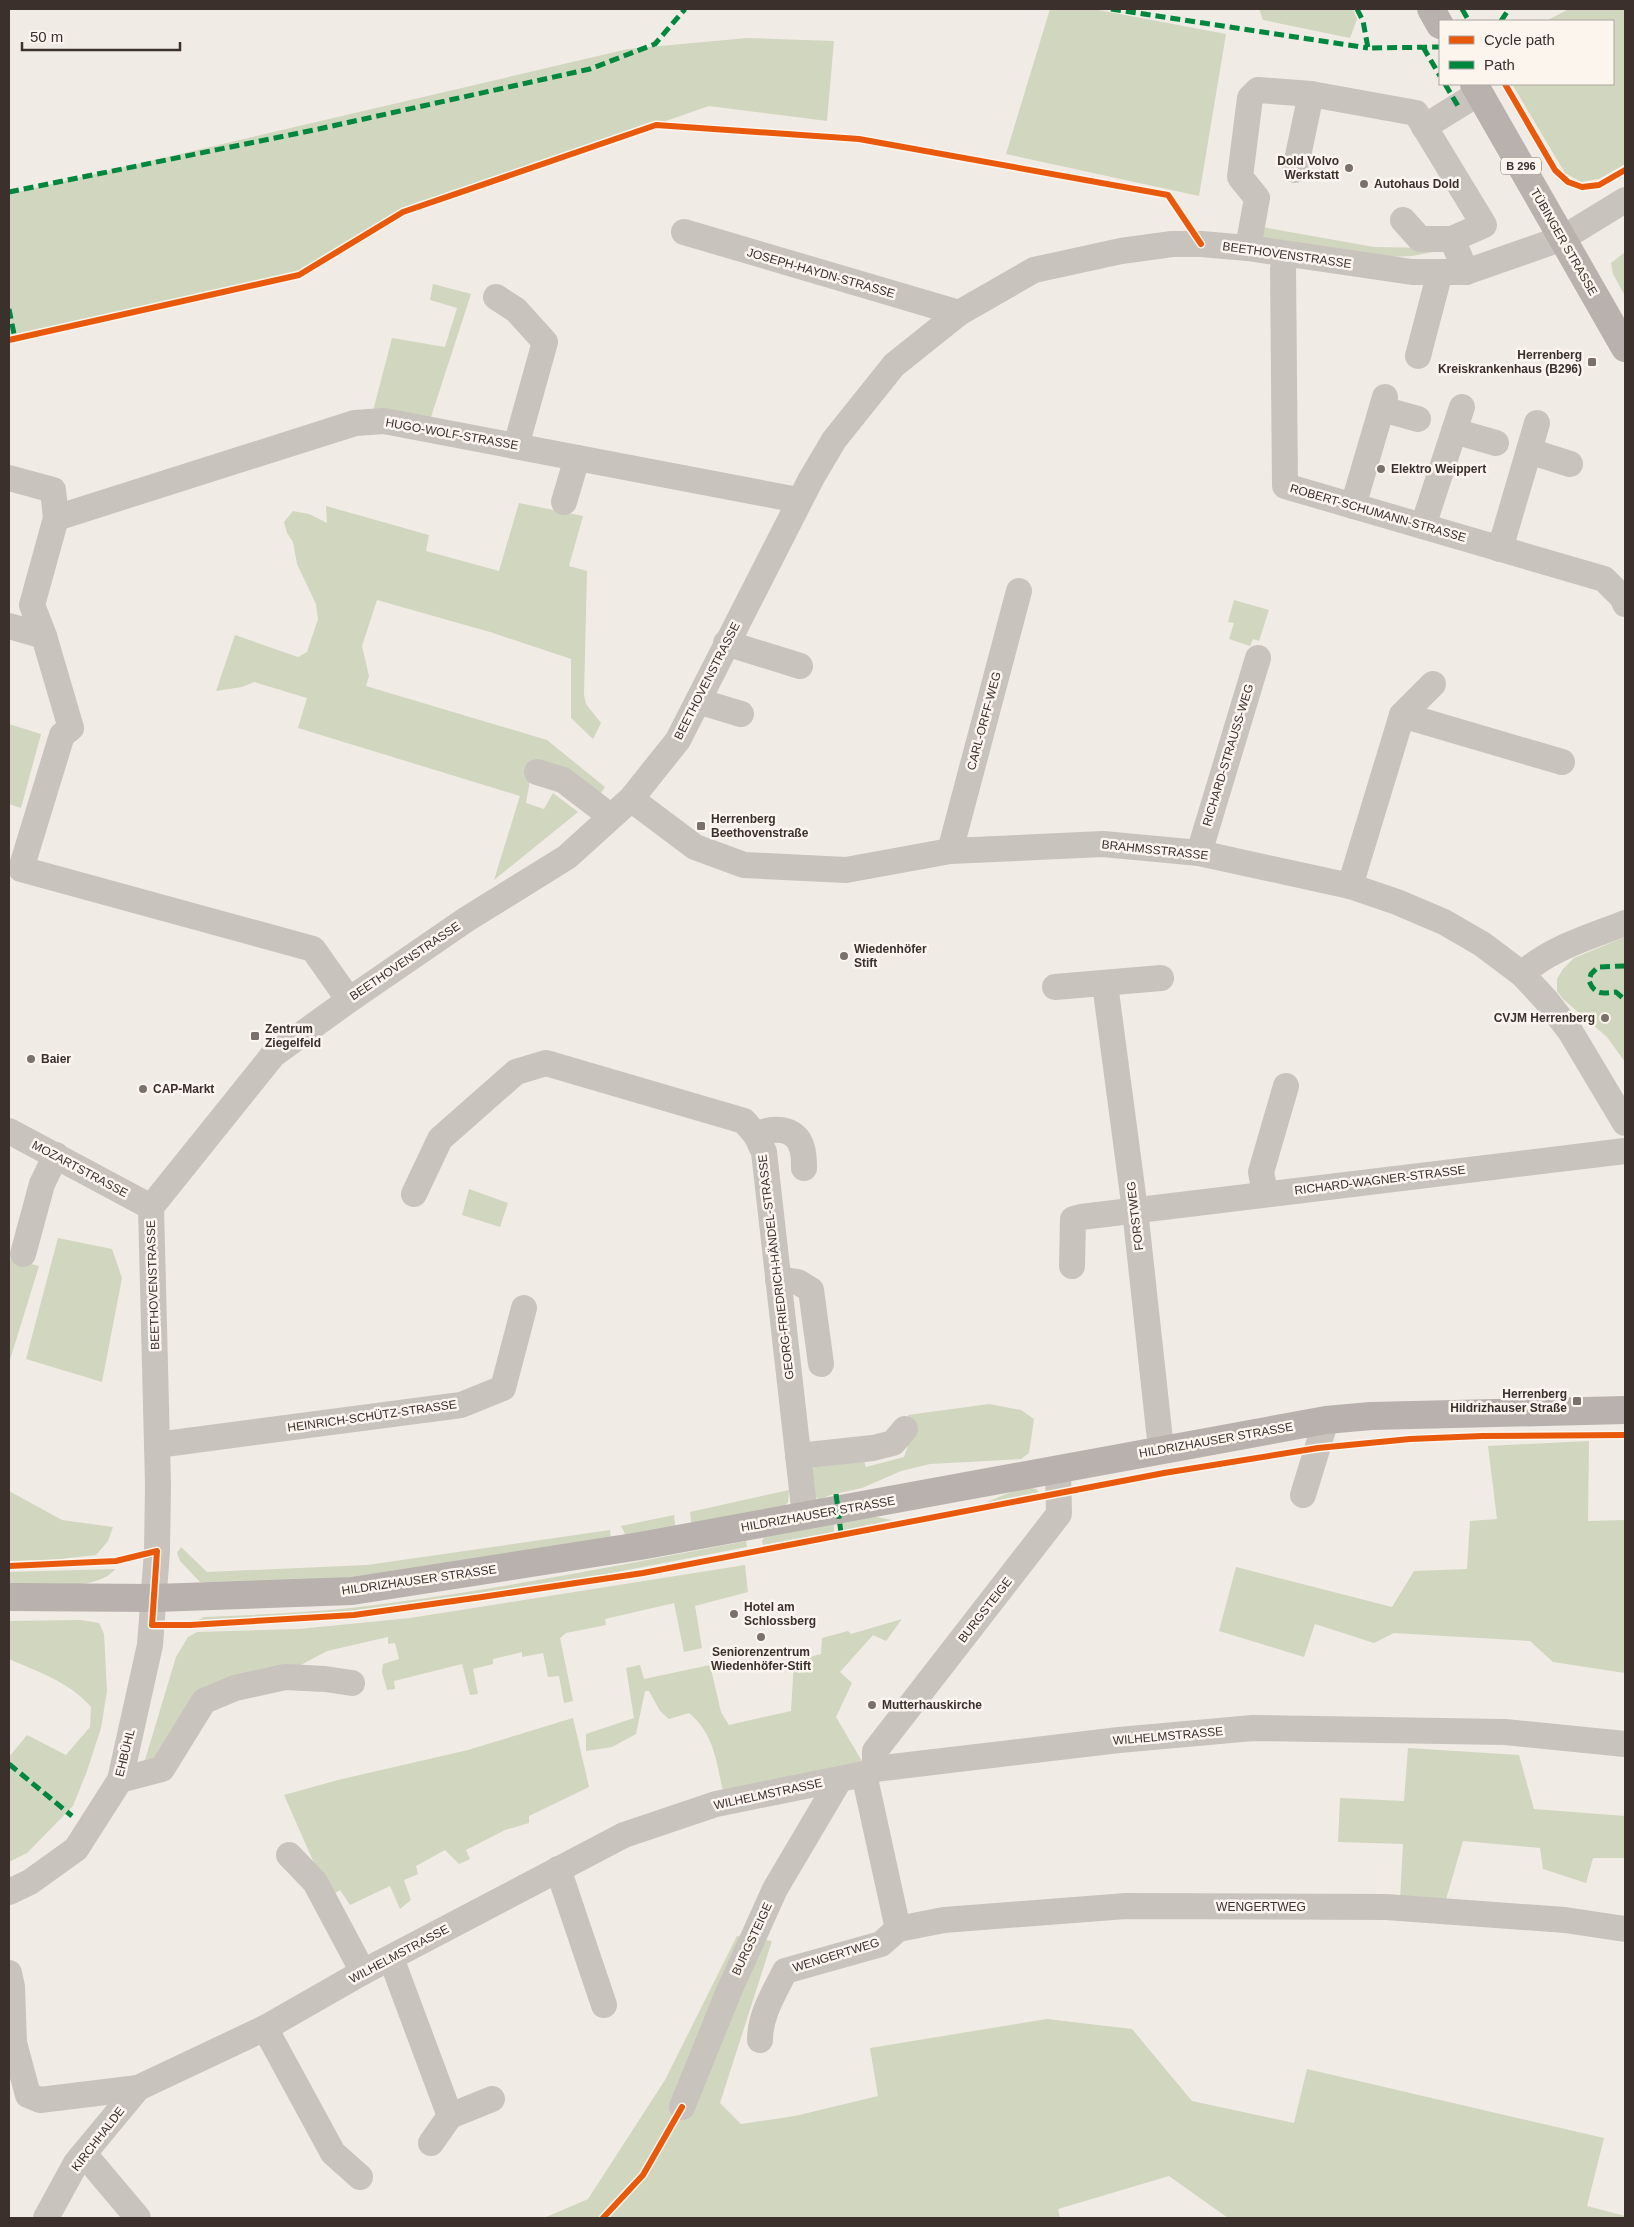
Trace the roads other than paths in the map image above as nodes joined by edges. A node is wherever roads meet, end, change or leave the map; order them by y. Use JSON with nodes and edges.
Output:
{"nodes":[{"id":1,"x":1431,"y":9,"type":"edge"},
{"id":2,"x":1439,"y":23,"type":"edge"},
{"id":3,"x":1477,"y":88,"type":"edge"},
{"id":4,"x":1311,"y":94,"type":"junction"},
{"id":5,"x":1431,"y":122,"type":"junction"},
{"id":6,"x":1295,"y":170,"type":"dead end"},
{"id":7,"x":1625,"y":200,"type":"edge"},
{"id":8,"x":1403,"y":220,"type":"dead end"},
{"id":9,"x":684,"y":232,"type":"dead end"},
{"id":10,"x":1564,"y":238,"type":"junction"},
{"id":11,"x":1452,"y":239,"type":"junction"},
{"id":12,"x":1248,"y":248,"type":"junction"},
{"id":13,"x":1286,"y":254,"type":"junction"},
{"id":14,"x":1440,"y":272,"type":"junction"},
{"id":15,"x":1466,"y":272,"type":"junction"},
{"id":16,"x":496,"y":297,"type":"dead end"},
{"id":17,"x":959,"y":313,"type":"junction"},
{"id":18,"x":1625,"y":348,"type":"edge"},
{"id":19,"x":1418,"y":356,"type":"dead end"},
{"id":20,"x":1418,"y":419,"type":"dead end"},
{"id":21,"x":1537,"y":424,"type":"dead end"},
{"id":22,"x":1496,"y":443,"type":"dead end"},
{"id":23,"x":516,"y":446,"type":"junction"},
{"id":24,"x":1529,"y":451,"type":"junction"},
{"id":25,"x":577,"y":458,"type":"junction"},
{"id":26,"x":1570,"y":464,"type":"dead end"},
{"id":27,"x":9,"y":478,"type":"edge"},
{"id":28,"x":798,"y":500,"type":"junction"},
{"id":29,"x":564,"y":502,"type":"dead end"},
{"id":30,"x":1353,"y":506,"type":"junction"},
{"id":31,"x":56,"y":518,"type":"junction"},
{"id":32,"x":1423,"y":526,"type":"junction"},
{"id":33,"x":1500,"y":549,"type":"junction"},
{"id":34,"x":1019,"y":591,"type":"dead end"},
{"id":35,"x":1625,"y":604,"type":"edge"},
{"id":36,"x":9,"y":626,"type":"edge"},
{"id":37,"x":44,"y":636,"type":"junction"},
{"id":38,"x":726,"y":643,"type":"junction"},
{"id":39,"x":1258,"y":658,"type":"dead end"},
{"id":40,"x":800,"y":666,"type":"dead end"},
{"id":41,"x":1432,"y":684,"type":"dead end"},
{"id":42,"x":698,"y":701,"type":"junction"},
{"id":43,"x":741,"y":714,"type":"dead end"},
{"id":44,"x":1402,"y":715,"type":"junction"},
{"id":45,"x":1562,"y":762,"type":"dead end"},
{"id":46,"x":537,"y":772,"type":"dead end"},
{"id":47,"x":631,"y":800,"type":"junction"},
{"id":48,"x":610,"y":816,"type":"junction"},
{"id":49,"x":950,"y":850,"type":"junction"},
{"id":50,"x":1199,"y":853,"type":"junction"},
{"id":51,"x":15,"y":869,"type":"edge"},
{"id":52,"x":1350,"y":886,"type":"junction"},
{"id":53,"x":1625,"y":923,"type":"edge"},
{"id":54,"x":1522,"y":974,"type":"junction"},
{"id":55,"x":1161,"y":978,"type":"dead end"},
{"id":56,"x":1105,"y":984,"type":"junction"},
{"id":57,"x":1055,"y":987,"type":"dead end"},
{"id":58,"x":348,"y":1000,"type":"junction"},
{"id":59,"x":1286,"y":1086,"type":"dead end"},
{"id":60,"x":1625,"y":1123,"type":"edge"},
{"id":61,"x":9,"y":1130,"type":"edge"},
{"id":62,"x":756,"y":1135,"type":"junction"},
{"id":63,"x":1625,"y":1151,"type":"edge"},
{"id":64,"x":56,"y":1155,"type":"junction"},
{"id":65,"x":804,"y":1168,"type":"dead end"},
{"id":66,"x":1265,"y":1193,"type":"junction"},
{"id":67,"x":414,"y":1194,"type":"dead end"},
{"id":68,"x":151,"y":1207,"type":"junction"},
{"id":69,"x":1135,"y":1210,"type":"junction"},
{"id":70,"x":23,"y":1254,"type":"dead end"},
{"id":71,"x":1072,"y":1266,"type":"dead end"},
{"id":72,"x":778,"y":1279,"type":"junction"},
{"id":73,"x":524,"y":1308,"type":"dead end"},
{"id":74,"x":821,"y":1364,"type":"dead end"},
{"id":75,"x":1625,"y":1410,"type":"edge"},
{"id":76,"x":1326,"y":1420,"type":"junction"},
{"id":77,"x":905,"y":1429,"type":"dead end"},
{"id":78,"x":157,"y":1445,"type":"junction"},
{"id":79,"x":1161,"y":1449,"type":"junction"},
{"id":80,"x":798,"y":1456,"type":"junction"},
{"id":81,"x":1058,"y":1470,"type":"junction"},
{"id":82,"x":1303,"y":1495,"type":"dead end"},
{"id":83,"x":805,"y":1516,"type":"junction"},
{"id":84,"x":9,"y":1597,"type":"edge"},
{"id":85,"x":154,"y":1598,"type":"junction"},
{"id":86,"x":352,"y":1683,"type":"dead end"},
{"id":87,"x":1625,"y":1744,"type":"edge"},
{"id":88,"x":860,"y":1774,"type":"junction"},
{"id":89,"x":120,"y":1780,"type":"junction"},
{"id":90,"x":289,"y":1855,"type":"dead end"},
{"id":91,"x":558,"y":1869,"type":"junction"},
{"id":92,"x":9,"y":1892,"type":"edge"},
{"id":93,"x":898,"y":1929,"type":"junction"},
{"id":94,"x":1625,"y":1929,"type":"edge"},
{"id":95,"x":391,"y":1958,"type":"junction"},
{"id":96,"x":363,"y":1972,"type":"junction"},
{"id":97,"x":9,"y":1973,"type":"edge"},
{"id":98,"x":604,"y":2004,"type":"dead end"},
{"id":99,"x":265,"y":2028,"type":"junction"},
{"id":100,"x":12,"y":2032,"type":"edge"},
{"id":101,"x":760,"y":2040,"type":"dead end"},
{"id":102,"x":138,"y":2088,"type":"junction"},
{"id":103,"x":492,"y":2099,"type":"dead end"},
{"id":104,"x":682,"y":2107,"type":"dead end"},
{"id":105,"x":450,"y":2116,"type":"junction"},
{"id":106,"x":431,"y":2143,"type":"dead end"},
{"id":107,"x":84,"y":2154,"type":"junction"},
{"id":108,"x":360,"y":2177,"type":"dead end"},
{"id":109,"x":46,"y":2218,"type":"edge"},
{"id":110,"x":138,"y":2218,"type":"edge"}],
"edges":[{"from":1,"to":2,"type":"main road"},
{"from":3,"to":5,"type":"street"},
{"from":3,"to":10,"type":"main road","name":"TÜBINGER STRASSE","number":"B 296"},
{"from":4,"to":5,"type":"street"},
{"from":4,"to":6,"type":"street"},
{"from":4,"to":12,"type":"street"},
{"from":5,"to":11,"type":"street"},
{"from":7,"to":10,"type":"street","name":"BEETHOVENSTRASSE"},
{"from":8,"to":11,"type":"street"},
{"from":9,"to":17,"type":"street","name":"JOSEPH-HAYDN-STRASSE"},
{"from":10,"to":15,"type":"street","name":"BEETHOVENSTRASSE"},
{"from":10,"to":18,"type":"main road","name":"TÜBINGER STRASSE"},
{"from":11,"to":15,"type":"street"},
{"from":12,"to":13,"type":"street","name":"BEETHOVENSTRASSE"},
{"from":12,"to":17,"type":"street","name":"BEETHOVENSTRASSE"},
{"from":13,"to":14,"type":"street","name":"BEETHOVENSTRASSE"},
{"from":13,"to":30,"type":"street","name":"ROBERT-SCHUMANN-STRASSE"},
{"from":14,"to":15,"type":"street","name":"BEETHOVENSTRASSE"},
{"from":14,"to":19,"type":"street"},
{"from":16,"to":23,"type":"street"},
{"from":17,"to":28,"type":"street","name":"BEETHOVENSTRASSE"},
{"from":20,"to":30,"type":"street"},
{"from":21,"to":24,"type":"street"},
{"from":22,"to":32,"type":"street"},
{"from":23,"to":25,"type":"street","name":"HUGO-WOLF-STRASSE"},
{"from":23,"to":31,"type":"street","name":"HUGO-WOLF-STRASSE"},
{"from":24,"to":26,"type":"street"},
{"from":24,"to":33,"type":"street"},
{"from":25,"to":28,"type":"street","name":"HUGO-WOLF-STRASSE"},
{"from":25,"to":29,"type":"street"},
{"from":27,"to":31,"type":"street"},
{"from":28,"to":38,"type":"street","name":"BEETHOVENSTRASSE"},
{"from":30,"to":32,"type":"street","name":"ROBERT-SCHUMANN-STRASSE"},
{"from":31,"to":37,"type":"street"},
{"from":32,"to":33,"type":"street","name":"ROBERT-SCHUMANN-STRASSE"},
{"from":33,"to":35,"type":"street","name":"ROBERT-SCHUMANN-STRASSE"},
{"from":34,"to":49,"type":"street","name":"CARL-ORFF-WEG"},
{"from":36,"to":37,"type":"street"},
{"from":37,"to":51,"type":"street"},
{"from":38,"to":40,"type":"street"},
{"from":38,"to":42,"type":"street","name":"BEETHOVENSTRASSE"},
{"from":39,"to":50,"type":"street","name":"RICHARD-STRAUSS-WEG"},
{"from":41,"to":44,"type":"street"},
{"from":42,"to":43,"type":"street"},
{"from":42,"to":47,"type":"street","name":"BEETHOVENSTRASSE"},
{"from":44,"to":45,"type":"street"},
{"from":44,"to":52,"type":"street"},
{"from":46,"to":48,"type":"street"},
{"from":47,"to":48,"type":"street","name":"BEETHOVENSTRASSE"},
{"from":47,"to":49,"type":"street","name":"BRAHMSSTRASSE"},
{"from":48,"to":58,"type":"street","name":"BEETHOVENSTRASSE"},
{"from":49,"to":50,"type":"street","name":"BRAHMSSTRASSE"},
{"from":50,"to":52,"type":"street","name":"BRAHMSSTRASSE"},
{"from":51,"to":58,"type":"street"},
{"from":52,"to":54,"type":"street","name":"BRAHMSSTRASSE"},
{"from":53,"to":54,"type":"street"},
{"from":54,"to":60,"type":"street","name":"BRAHMSSTRASSE"},
{"from":55,"to":56,"type":"street"},
{"from":56,"to":57,"type":"street"},
{"from":56,"to":69,"type":"street","name":"FORSTWEG"},
{"from":58,"to":68,"type":"street","name":"BEETHOVENSTRASSE"},
{"from":59,"to":66,"type":"street"},
{"from":61,"to":64,"type":"street","name":"MOZARTSTRASSE"},
{"from":62,"to":65,"type":"street"},
{"from":62,"to":67,"type":"street","name":"GEORG-FRIEDRICH-HÄNDEL-STRASSE"},
{"from":62,"to":72,"type":"street","name":"GEORG-FRIEDRICH-HÄNDEL-STRASSE"},
{"from":63,"to":66,"type":"street","name":"RICHARD-WAGNER-STRASSE"},
{"from":64,"to":68,"type":"street","name":"MOZARTSTRASSE"},
{"from":64,"to":70,"type":"street"},
{"from":66,"to":69,"type":"street","name":"RICHARD-WAGNER-STRASSE"},
{"from":68,"to":78,"type":"street","name":"BEETHOVENSTRASSE"},
{"from":69,"to":71,"type":"street","name":"RICHARD-WAGNER-STRASSE"},
{"from":69,"to":79,"type":"street","name":"FORSTWEG"},
{"from":72,"to":74,"type":"street"},
{"from":72,"to":80,"type":"street","name":"GEORG-FRIEDRICH-HÄNDEL-STRASSE"},
{"from":73,"to":78,"type":"street","name":"HEINRICH-SCHÜTZ-STRASSE"},
{"from":75,"to":76,"type":"main road","name":"HILDRIZHAUSER STRASSE"},
{"from":76,"to":79,"type":"main road","name":"HILDRIZHAUSER STRASSE"},
{"from":76,"to":82,"type":"street"},
{"from":77,"to":80,"type":"street"},
{"from":78,"to":85,"type":"street","name":"BEETHOVENSTRASSE"},
{"from":79,"to":81,"type":"main road","name":"HILDRIZHAUSER STRASSE"},
{"from":80,"to":83,"type":"street","name":"GEORG-FRIEDRICH-HÄNDEL-STRASSE"},
{"from":81,"to":83,"type":"main road","name":"HILDRIZHAUSER STRASSE"},
{"from":81,"to":88,"type":"street","name":"BURGSTEIGE"},
{"from":83,"to":85,"type":"main road","name":"HILDRIZHAUSER STRASSE"},
{"from":84,"to":85,"type":"main road","name":"HILDRIZHAUSER STRASSE"},
{"from":85,"to":89,"type":"street","name":"EHBÜHL"},
{"from":86,"to":89,"type":"street"},
{"from":87,"to":88,"type":"street","name":"WILHELMSTRASSE"},
{"from":88,"to":91,"type":"street","name":"WILHELMSTRASSE"},
{"from":88,"to":93,"type":"street"},
{"from":88,"to":104,"type":"street","name":"BURGSTEIGE"},
{"from":89,"to":92,"type":"street","name":"EHBÜHL"},
{"from":90,"to":96,"type":"street"},
{"from":91,"to":95,"type":"street","name":"WILHELMSTRASSE"},
{"from":91,"to":98,"type":"street"},
{"from":93,"to":94,"type":"street","name":"WENGERTWEG"},
{"from":93,"to":101,"type":"street","name":"WENGERTWEG"},
{"from":95,"to":96,"type":"street","name":"WILHELMSTRASSE"},
{"from":95,"to":105,"type":"street"},
{"from":96,"to":99,"type":"street","name":"WILHELMSTRASSE"},
{"from":97,"to":100,"type":"street"},
{"from":99,"to":102,"type":"street","name":"WILHELMSTRASSE"},
{"from":99,"to":108,"type":"street"},
{"from":100,"to":102,"type":"street","name":"WILHELMSTRASSE"},
{"from":102,"to":107,"type":"street","name":"KIRCHHALDE"},
{"from":103,"to":105,"type":"street"},
{"from":105,"to":106,"type":"street"},
{"from":107,"to":109,"type":"street","name":"KIRCHHALDE"},
{"from":107,"to":110,"type":"street"}]}
